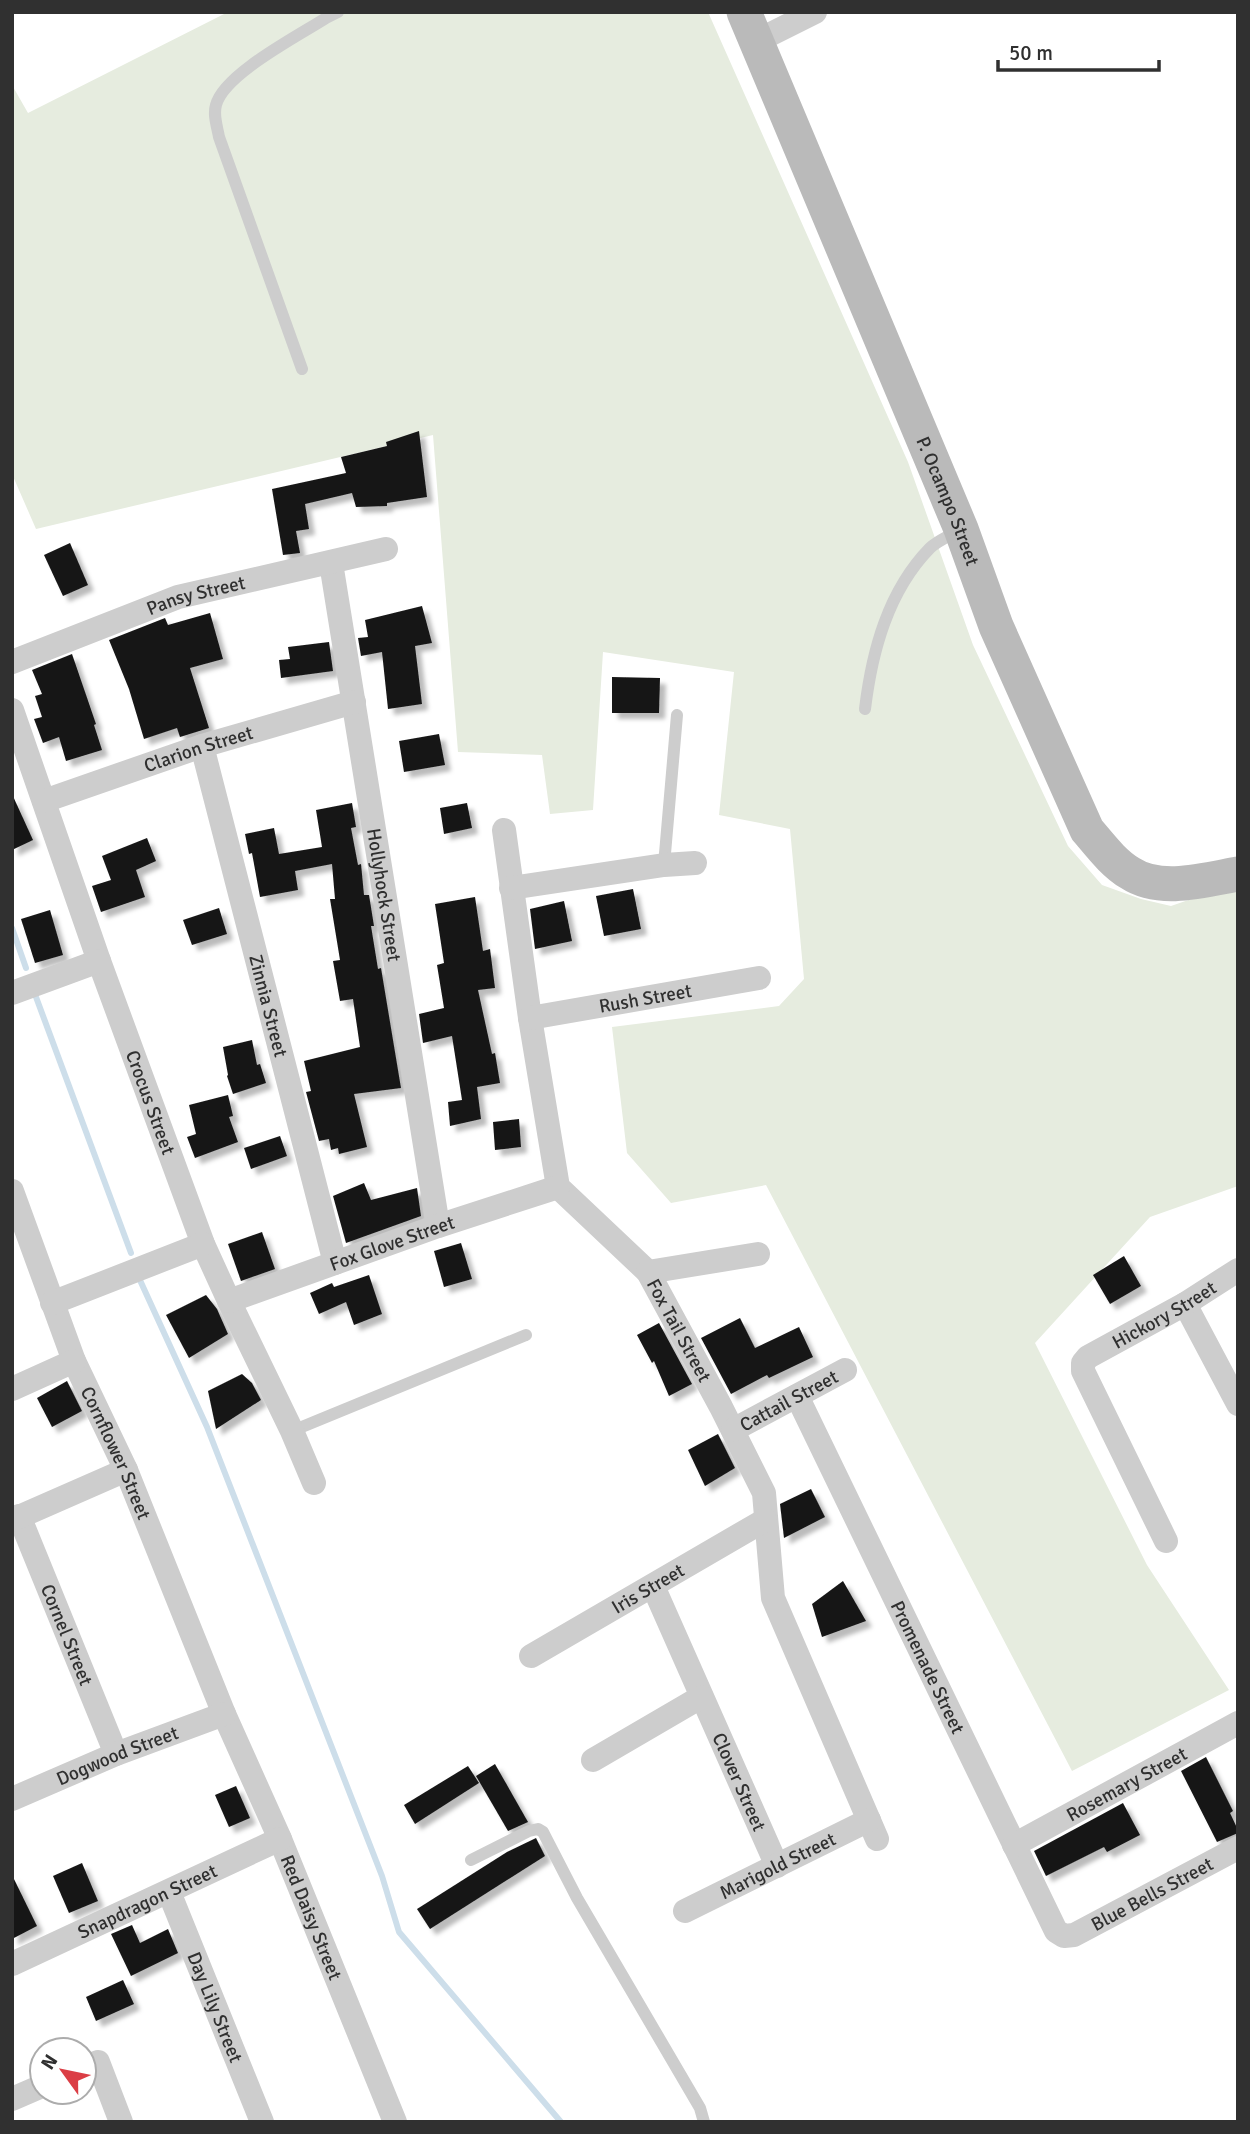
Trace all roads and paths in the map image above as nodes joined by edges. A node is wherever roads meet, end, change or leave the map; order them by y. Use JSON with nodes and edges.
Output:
{"nodes":[{"id":1,"x":338,"y":12,"type":"edge"},
{"id":2,"x":815,"y":12,"type":"edge"},
{"id":3,"x":751,"y":27,"type":"edge"},
{"id":4,"x":302,"y":369,"type":"dead end"},
{"id":5,"x":961,"y":529,"type":"junction"},
{"id":6,"x":386,"y":549,"type":"dead end"},
{"id":7,"x":331,"y":563,"type":"junction"},
{"id":8,"x":12,"y":662,"type":"edge"},
{"id":9,"x":354,"y":702,"type":"junction"},
{"id":10,"x":866,"y":709,"type":"dead end"},
{"id":11,"x":12,"y":710,"type":"edge"},
{"id":12,"x":677,"y":715,"type":"dead end"},
{"id":13,"x":202,"y":746,"type":"junction"},
{"id":14,"x":44,"y":801,"type":"junction"},
{"id":15,"x":504,"y":830,"type":"dead end"},
{"id":16,"x":695,"y":863,"type":"dead end"},
{"id":17,"x":664,"y":865,"type":"junction"},
{"id":18,"x":1238,"y":874,"type":"edge"},
{"id":19,"x":511,"y":888,"type":"junction"},
{"id":20,"x":99,"y":961,"type":"junction"},
{"id":21,"x":759,"y":978,"type":"dead end"},
{"id":22,"x":12,"y":993,"type":"edge"},
{"id":23,"x":530,"y":1018,"type":"junction"},
{"id":24,"x":558,"y":1187,"type":"junction"},
{"id":25,"x":12,"y":1191,"type":"edge"},
{"id":26,"x":438,"y":1226,"type":"junction"},
{"id":27,"x":203,"y":1244,"type":"junction"},
{"id":28,"x":758,"y":1254,"type":"dead end"},
{"id":29,"x":335,"y":1263,"type":"junction"},
{"id":30,"x":1238,"y":1270,"type":"edge"},
{"id":31,"x":648,"y":1272,"type":"junction"},
{"id":32,"x":229,"y":1301,"type":"junction"},
{"id":33,"x":52,"y":1303,"type":"junction"},
{"id":34,"x":1185,"y":1304,"type":"junction"},
{"id":35,"x":526,"y":1335,"type":"dead end"},
{"id":36,"x":74,"y":1361,"type":"junction"},
{"id":37,"x":845,"y":1370,"type":"dead end"},
{"id":38,"x":12,"y":1389,"type":"edge"},
{"id":39,"x":797,"y":1396,"type":"junction"},
{"id":40,"x":1238,"y":1404,"type":"edge"},
{"id":41,"x":733,"y":1430,"type":"junction"},
{"id":42,"x":292,"y":1431,"type":"junction"},
{"id":43,"x":126,"y":1470,"type":"junction"},
{"id":44,"x":314,"y":1483,"type":"dead end"},
{"id":45,"x":16,"y":1518,"type":"edge"},
{"id":46,"x":765,"y":1520,"type":"junction"},
{"id":47,"x":1166,"y":1541,"type":"dead end"},
{"id":48,"x":653,"y":1586,"type":"junction"},
{"id":49,"x":531,"y":1656,"type":"dead end"},
{"id":50,"x":701,"y":1697,"type":"junction"},
{"id":51,"x":224,"y":1714,"type":"junction"},
{"id":52,"x":1238,"y":1723,"type":"edge"},
{"id":53,"x":116,"y":1754,"type":"junction"},
{"id":54,"x":593,"y":1760,"type":"dead end"},
{"id":55,"x":13,"y":1796,"type":"edge"},
{"id":56,"x":873,"y":1830,"type":"joint"},
{"id":57,"x":280,"y":1839,"type":"junction"},
{"id":58,"x":1014,"y":1845,"type":"junction"},
{"id":59,"x":1238,"y":1848,"type":"edge"},
{"id":60,"x":471,"y":1860,"type":"dead end"},
{"id":61,"x":777,"y":1866,"type":"junction"},
{"id":62,"x":169,"y":1892,"type":"junction"},
{"id":63,"x":685,"y":1911,"type":"dead end"},
{"id":64,"x":1064,"y":1936,"type":"joint"},
{"id":65,"x":12,"y":1964,"type":"edge"},
{"id":66,"x":98,"y":2062,"type":"edge"},
{"id":67,"x":121,"y":2122,"type":"edge"},
{"id":68,"x":262,"y":2122,"type":"edge"},
{"id":69,"x":395,"y":2122,"type":"edge"},
{"id":70,"x":704,"y":2122,"type":"edge"}],
"edges":[{"from":1,"to":4,"type":"lane"},
{"from":2,"to":3,"type":"street"},
{"from":3,"to":5,"type":"street","name":"P. Ocampo Street"},
{"from":5,"to":10,"type":"lane"},
{"from":5,"to":18,"type":"street","name":"P. Ocampo Street"},
{"from":6,"to":7,"type":"street","name":"Pansy Street"},
{"from":7,"to":8,"type":"street","name":"Pansy Street"},
{"from":7,"to":9,"type":"street","name":"Hollyhock Street"},
{"from":9,"to":13,"type":"street","name":"Clarion Street"},
{"from":9,"to":26,"type":"street","name":"Hollyhock Street"},
{"from":11,"to":14,"type":"street","name":"Crocus Street"},
{"from":12,"to":17,"type":"lane"},
{"from":13,"to":14,"type":"street","name":"Clarion Street"},
{"from":13,"to":29,"type":"street","name":"Zinnia Street"},
{"from":14,"to":20,"type":"street","name":"Crocus Street"},
{"from":15,"to":19,"type":"street"},
{"from":16,"to":17,"type":"street"},
{"from":17,"to":19,"type":"street"},
{"from":19,"to":23,"type":"street"},
{"from":20,"to":22,"type":"street"},
{"from":20,"to":27,"type":"street","name":"Crocus Street"},
{"from":21,"to":23,"type":"street","name":"Rush Street"},
{"from":23,"to":24,"type":"street"},
{"from":24,"to":26,"type":"street","name":"Fox Glove Street"},
{"from":24,"to":31,"type":"street","name":"Fox Tail Street"},
{"from":25,"to":33,"type":"street","name":"Cornflower Street"},
{"from":26,"to":29,"type":"street","name":"Fox Glove Street"},
{"from":27,"to":32,"type":"street","name":"Crocus Street"},
{"from":27,"to":33,"type":"street"},
{"from":28,"to":31,"type":"street"},
{"from":29,"to":32,"type":"street","name":"Fox Glove Street"},
{"from":30,"to":34,"type":"street","name":"Hickory Street"},
{"from":31,"to":41,"type":"street","name":"Fox Tail Street"},
{"from":32,"to":42,"type":"street","name":"Crocus Street"},
{"from":33,"to":36,"type":"street","name":"Cornflower Street"},
{"from":34,"to":40,"type":"street"},
{"from":34,"to":47,"type":"street","name":"Hickory Street"},
{"from":35,"to":42,"type":"lane"},
{"from":36,"to":38,"type":"street"},
{"from":36,"to":43,"type":"street","name":"Cornflower Street"},
{"from":37,"to":39,"type":"street","name":"Cattail Street"},
{"from":39,"to":41,"type":"street","name":"Cattail Street"},
{"from":39,"to":58,"type":"street","name":"Promenade Street"},
{"from":41,"to":46,"type":"street","name":"Fox Tail Street"},
{"from":42,"to":44,"type":"street","name":"Crocus Street"},
{"from":43,"to":45,"type":"street"},
{"from":43,"to":51,"type":"street","name":"Cornflower Street"},
{"from":45,"to":53,"type":"street","name":"Cornel Street"},
{"from":46,"to":48,"type":"street","name":"Iris Street"},
{"from":46,"to":56,"type":"street","name":"Fox Tail Street"},
{"from":48,"to":49,"type":"street","name":"Iris Street"},
{"from":48,"to":50,"type":"street","name":"Clover Street"},
{"from":50,"to":54,"type":"street"},
{"from":50,"to":61,"type":"street","name":"Clover Street"},
{"from":51,"to":53,"type":"street","name":"Dogwood Street"},
{"from":51,"to":57,"type":"street","name":"Red Daisy Street"},
{"from":52,"to":58,"type":"street","name":"Rosemary Street"},
{"from":53,"to":55,"type":"street","name":"Dogwood Street"},
{"from":56,"to":61,"type":"street","name":"Marigold Street"},
{"from":57,"to":62,"type":"street","name":"Snapdragon Street"},
{"from":57,"to":69,"type":"street","name":"Red Daisy Street"},
{"from":58,"to":64,"type":"street","name":"Promenade Street"},
{"from":59,"to":64,"type":"street","name":"Blue Bells Street"},
{"from":60,"to":70,"type":"lane"},
{"from":61,"to":63,"type":"street","name":"Marigold Street"},
{"from":62,"to":65,"type":"street","name":"Snapdragon Street"},
{"from":62,"to":68,"type":"street","name":"Day Lily Street"},
{"from":66,"to":67,"type":"street"}]}
